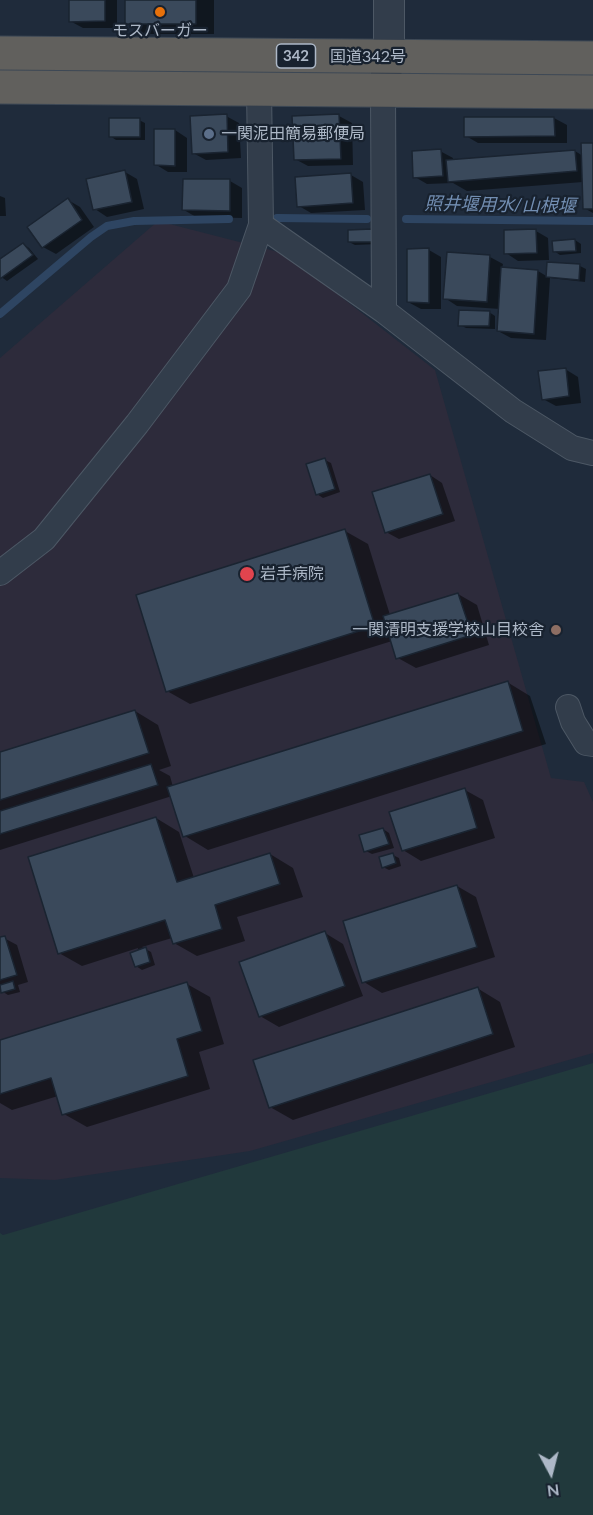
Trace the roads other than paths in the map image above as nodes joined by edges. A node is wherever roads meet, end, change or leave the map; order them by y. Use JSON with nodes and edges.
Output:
{"nodes":[{"id":1,"x":389,"y":0,"type":"edge"},
{"id":2,"x":0,"y":53,"type":"edge"},
{"id":3,"x":389,"y":57,"type":"junction"},
{"id":4,"x":593,"y":58,"type":"edge"},
{"id":5,"x":0,"y":87,"type":"edge"},
{"id":6,"x":259,"y":90,"type":"junction"},
{"id":7,"x":383,"y":90,"type":"junction"},
{"id":8,"x":593,"y":92,"type":"edge"},
{"id":9,"x":261,"y":225,"type":"junction"},
{"id":10,"x":384,"y":311,"type":"junction"},
{"id":11,"x":593,"y":453,"type":"edge"},
{"id":12,"x":0,"y":573,"type":"edge"},
{"id":13,"x":568,"y":707,"type":"dead end"},
{"id":14,"x":593,"y":744,"type":"edge"}],
"edges":[{"from":1,"to":3,"type":"street"},
{"from":2,"to":3,"type":"highway","name":"国道342号","number":"342"},
{"from":3,"to":4,"type":"highway","name":"国道342号","number":"342"},
{"from":3,"to":7,"type":"street"},
{"from":5,"to":6,"type":"highway","name":"国道342号","number":"342"},
{"from":6,"to":7,"type":"highway","name":"国道342号","number":"342"},
{"from":6,"to":9,"type":"street"},
{"from":7,"to":8,"type":"highway","name":"国道342号","number":"342"},
{"from":7,"to":10,"type":"street"},
{"from":9,"to":10,"type":"street"},
{"from":9,"to":12,"type":"street"},
{"from":10,"to":11,"type":"street"},
{"from":13,"to":14,"type":"street"}]}
